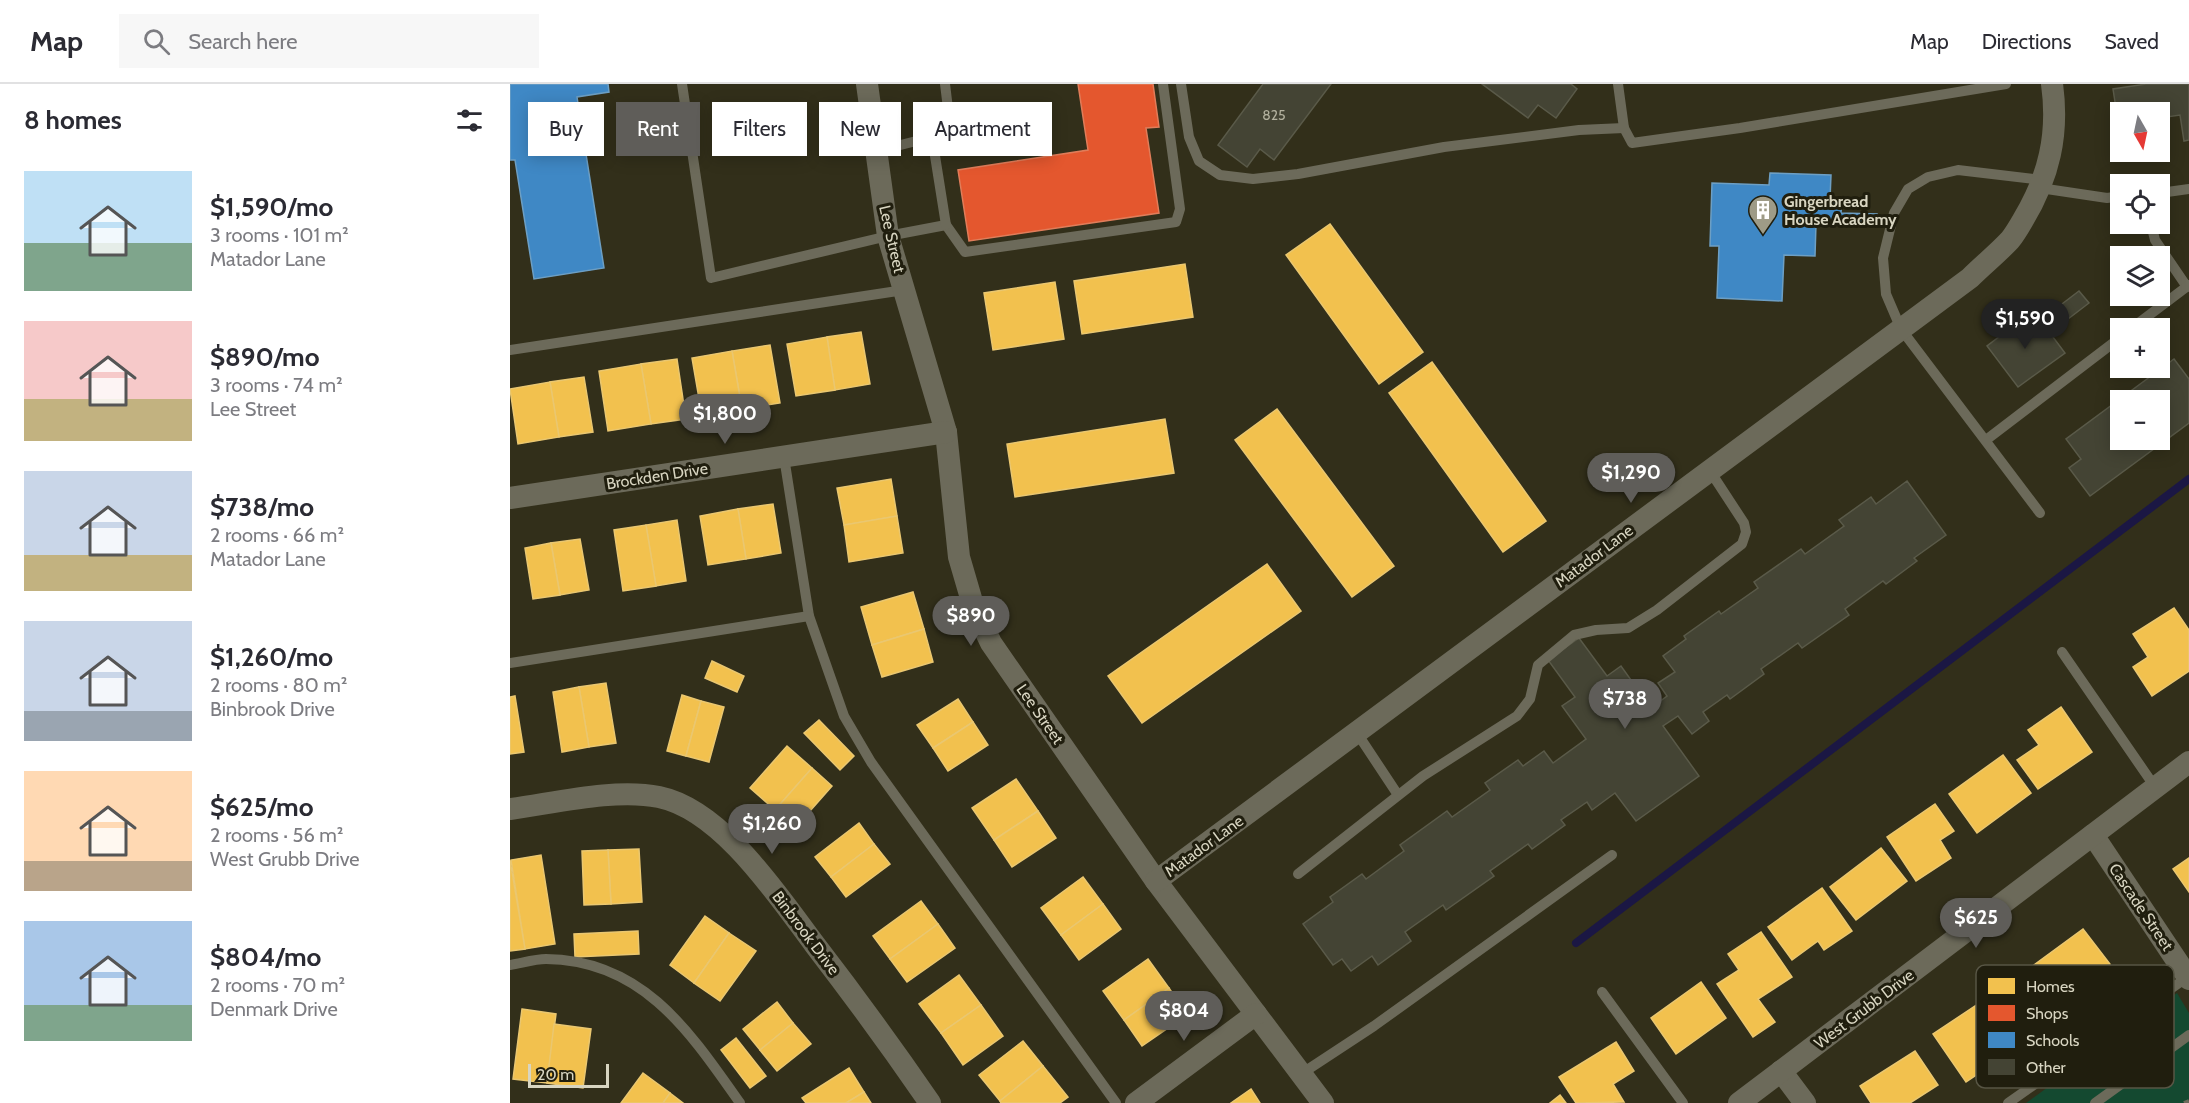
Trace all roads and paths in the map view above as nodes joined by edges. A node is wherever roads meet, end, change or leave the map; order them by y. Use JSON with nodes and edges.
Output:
{"nodes":[{"id":1,"x":682,"y":84,"type":"edge"},
{"id":2,"x":867,"y":84,"type":"edge"},
{"id":3,"x":945,"y":84,"type":"edge"},
{"id":4,"x":1163,"y":84,"type":"edge"},
{"id":5,"x":1181,"y":84,"type":"edge"},
{"id":6,"x":1618,"y":84,"type":"edge"},
{"id":7,"x":2006,"y":84,"type":"edge"},
{"id":8,"x":2052,"y":84,"type":"edge"},
{"id":9,"x":870,"y":102,"type":"edge"},
{"id":10,"x":947,"y":102,"type":"edge"},
{"id":11,"x":1624,"y":128,"type":"junction"},
{"id":12,"x":878,"y":156,"type":"edge"},
{"id":13,"x":935,"y":156,"type":"edge"},
{"id":14,"x":2041,"y":184,"type":"junction"},
{"id":15,"x":2189,"y":189,"type":"edge"},
{"id":16,"x":2170,"y":192,"type":"edge"},
{"id":17,"x":2110,"y":198,"type":"edge"},
{"id":18,"x":946,"y":225,"type":"junction"},
{"id":19,"x":2154,"y":234,"type":"edge"},
{"id":20,"x":888,"y":236,"type":"junction"},
{"id":21,"x":2188,"y":286,"type":"edge"},
{"id":22,"x":904,"y":290,"type":"junction"},
{"id":23,"x":2145,"y":318,"type":"edge"},
{"id":24,"x":1901,"y":329,"type":"junction"},
{"id":25,"x":2110,"y":345,"type":"edge"},
{"id":26,"x":510,"y":350,"type":"edge"},
{"id":27,"x":946,"y":432,"type":"junction"},
{"id":28,"x":1986,"y":440,"type":"junction"},
{"id":29,"x":784,"y":457,"type":"junction"},
{"id":30,"x":1710,"y":471,"type":"junction"},
{"id":31,"x":510,"y":498,"type":"edge"},
{"id":32,"x":2040,"y":513,"type":"dead end"},
{"id":33,"x":809,"y":616,"type":"junction"},
{"id":34,"x":2062,"y":652,"type":"dead end"},
{"id":35,"x":510,"y":663,"type":"edge"},
{"id":36,"x":1357,"y":733,"type":"junction"},
{"id":37,"x":2189,"y":762,"type":"edge"},
{"id":38,"x":2156,"y":787,"type":"junction"},
{"id":39,"x":1398,"y":795,"type":"junction"},
{"id":40,"x":510,"y":809,"type":"edge"},
{"id":41,"x":2092,"y":835,"type":"junction"},
{"id":42,"x":1612,"y":855,"type":"dead end"},
{"id":43,"x":1298,"y":874,"type":"dead end"},
{"id":44,"x":1156,"y":881,"type":"junction"},
{"id":45,"x":510,"y":965,"type":"edge"},
{"id":46,"x":2188,"y":977,"type":"edge"},
{"id":47,"x":2174,"y":987,"type":"edge"},
{"id":48,"x":1602,"y":992,"type":"dead end"},
{"id":49,"x":1256,"y":1014,"type":"junction"},
{"id":50,"x":2189,"y":1035,"type":"edge"},
{"id":51,"x":2174,"y":1046,"type":"edge"},
{"id":52,"x":1781,"y":1071,"type":"junction"},
{"id":53,"x":1301,"y":1074,"type":"junction"},
{"id":54,"x":2029,"y":1088,"type":"edge"},
{"id":55,"x":2116,"y":1088,"type":"edge"},
{"id":56,"x":2189,"y":1101,"type":"edge"},
{"id":57,"x":740,"y":1103,"type":"edge"},
{"id":58,"x":930,"y":1103,"type":"edge"},
{"id":59,"x":1116,"y":1103,"type":"edge"},
{"id":60,"x":1136,"y":1103,"type":"edge"},
{"id":61,"x":1323,"y":1103,"type":"edge"},
{"id":62,"x":1683,"y":1103,"type":"edge"},
{"id":63,"x":1738,"y":1103,"type":"edge"},
{"id":64,"x":1805,"y":1103,"type":"edge"},
{"id":65,"x":2008,"y":1103,"type":"edge"},
{"id":66,"x":2095,"y":1103,"type":"edge"},
{"id":67,"x":2184,"y":1103,"type":"edge"}],
"edges":[{"from":1,"to":20,"type":"lane"},
{"from":2,"to":9,"type":"street","name":"Lee Street"},
{"from":3,"to":10,"type":"lane"},
{"from":4,"to":18,"type":"lane"},
{"from":5,"to":11,"type":"lane"},
{"from":6,"to":11,"type":"lane"},
{"from":7,"to":11,"type":"lane"},
{"from":8,"to":14,"type":"street","name":"Matador Lane"},
{"from":12,"to":20,"type":"street","name":"Lee Street"},
{"from":13,"to":18,"type":"lane"},
{"from":14,"to":17,"type":"lane"},
{"from":14,"to":24,"type":"street","name":"Matador Lane"},
{"from":14,"to":24,"type":"lane"},
{"from":15,"to":16,"type":"lane"},
{"from":18,"to":20,"type":"lane"},
{"from":19,"to":21,"type":"lane"},
{"from":20,"to":22,"type":"street","name":"Lee Street"},
{"from":21,"to":23,"type":"lane"},
{"from":22,"to":26,"type":"lane"},
{"from":22,"to":27,"type":"street","name":"Lee Street"},
{"from":24,"to":28,"type":"lane"},
{"from":24,"to":30,"type":"street","name":"Matador Lane"},
{"from":25,"to":28,"type":"lane"},
{"from":27,"to":29,"type":"street","name":"Brockden Drive"},
{"from":27,"to":44,"type":"street","name":"Lee Street"},
{"from":28,"to":32,"type":"lane"},
{"from":29,"to":31,"type":"street","name":"Brockden Drive"},
{"from":29,"to":33,"type":"lane"},
{"from":30,"to":36,"type":"street","name":"Matador Lane"},
{"from":30,"to":39,"type":"lane"},
{"from":33,"to":35,"type":"lane"},
{"from":33,"to":59,"type":"lane"},
{"from":34,"to":38,"type":"lane"},
{"from":36,"to":39,"type":"lane"},
{"from":36,"to":44,"type":"street","name":"Matador Lane"},
{"from":37,"to":38,"type":"street","name":"West Grubb Drive"},
{"from":38,"to":41,"type":"street","name":"West Grubb Drive"},
{"from":39,"to":43,"type":"lane"},
{"from":40,"to":58,"type":"street","name":"Binbrook Drive"},
{"from":41,"to":46,"type":"street","name":"Cascade Street"},
{"from":41,"to":52,"type":"street","name":"West Grubb Drive"},
{"from":42,"to":53,"type":"lane"},
{"from":44,"to":49,"type":"street","name":"Lee Street"},
{"from":45,"to":57,"type":"lane"},
{"from":46,"to":47,"type":"lane"},
{"from":48,"to":62,"type":"lane"},
{"from":49,"to":53,"type":"street","name":"Lee Street"},
{"from":49,"to":60,"type":"street"},
{"from":50,"to":51,"type":"lane"},
{"from":52,"to":63,"type":"street","name":"West Grubb Drive"},
{"from":52,"to":64,"type":"street"},
{"from":53,"to":61,"type":"street","name":"Lee Street"},
{"from":54,"to":65,"type":"lane"},
{"from":55,"to":66,"type":"lane"},
{"from":56,"to":67,"type":"path"}]}
